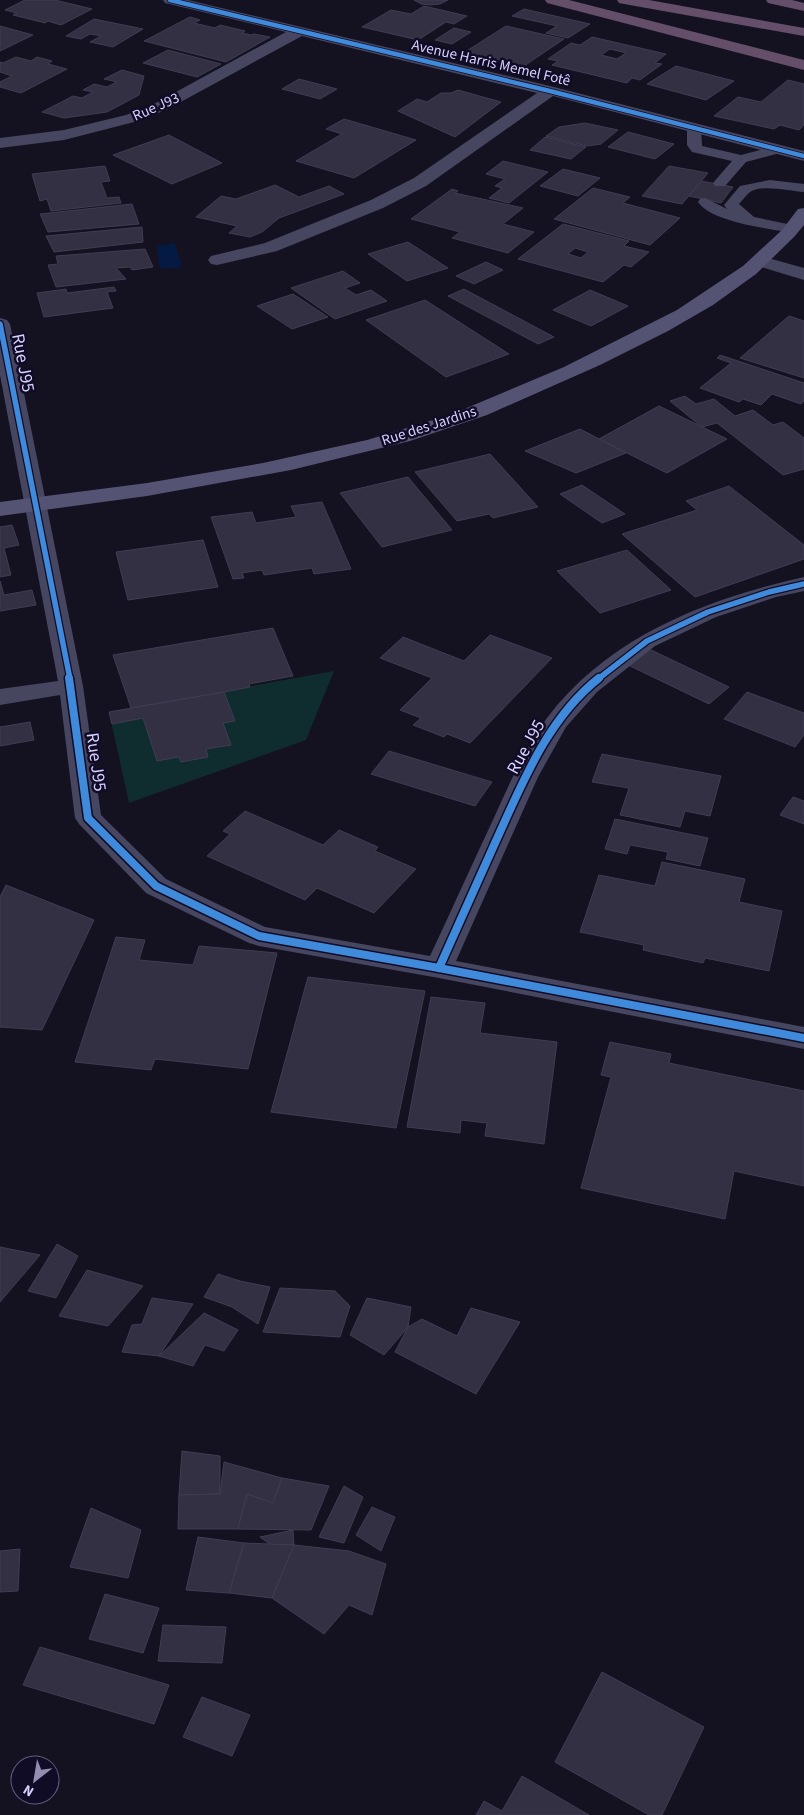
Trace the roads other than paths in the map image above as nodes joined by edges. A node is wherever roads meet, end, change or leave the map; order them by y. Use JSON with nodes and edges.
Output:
{"nodes":[{"id":1,"x":170,"y":0,"type":"edge"},
{"id":2,"x":552,"y":0,"type":"edge"},
{"id":3,"x":624,"y":0,"type":"edge"},
{"id":4,"x":769,"y":5,"type":"edge"},
{"id":5,"x":804,"y":7,"type":"edge"},
{"id":6,"x":804,"y":16,"type":"edge"},
{"id":7,"x":298,"y":32,"type":"junction"},
{"id":8,"x":804,"y":32,"type":"edge"},
{"id":9,"x":804,"y":65,"type":"edge"},
{"id":10,"x":550,"y":91,"type":"junction"},
{"id":11,"x":694,"y":128,"type":"junction"},
{"id":12,"x":0,"y":142,"type":"edge"},
{"id":13,"x":775,"y":150,"type":"junction"},
{"id":14,"x":804,"y":156,"type":"edge"},
{"id":15,"x":741,"y":159,"type":"junction"},
{"id":16,"x":770,"y":184,"type":"junction"},
{"id":17,"x":804,"y":188,"type":"edge"},
{"id":18,"x":705,"y":202,"type":"dead end"},
{"id":19,"x":804,"y":213,"type":"edge"},
{"id":20,"x":748,"y":219,"type":"junction"},
{"id":21,"x":792,"y":229,"type":"junction"},
{"id":22,"x":217,"y":260,"type":"dead end"},
{"id":23,"x":761,"y":261,"type":"junction"},
{"id":24,"x":804,"y":274,"type":"edge"},
{"id":25,"x":0,"y":324,"type":"edge"},
{"id":26,"x":34,"y":505,"type":"junction"},
{"id":27,"x":0,"y":509,"type":"edge"},
{"id":28,"x":804,"y":584,"type":"edge"},
{"id":29,"x":71,"y":686,"type":"junction"},
{"id":30,"x":0,"y":697,"type":"edge"},
{"id":31,"x":439,"y":968,"type":"junction"},
{"id":32,"x":804,"y":1038,"type":"edge"}],
"edges":[{"from":1,"to":7,"type":"street","name":"Avenue Harris Memel Fotê"},
{"from":2,"to":9,"type":"highway"},
{"from":3,"to":8,"type":"highway"},
{"from":4,"to":5,"type":"highway"},
{"from":4,"to":6,"type":"highway"},
{"from":7,"to":10,"type":"street","name":"Avenue Harris Memel Fotê"},
{"from":7,"to":12,"type":"street","name":"Rue J93"},
{"from":10,"to":11,"type":"street","name":"Avenue Harris Memel Fotê"},
{"from":10,"to":22,"type":"street"},
{"from":11,"to":13,"type":"street","name":"Avenue Harris Memel Fotê"},
{"from":11,"to":15,"type":"lane"},
{"from":13,"to":14,"type":"street","name":"Avenue Harris Memel Fotê"},
{"from":13,"to":15,"type":"lane"},
{"from":15,"to":16,"type":"lane"},
{"from":16,"to":17,"type":"lane"},
{"from":16,"to":20,"type":"lane"},
{"from":18,"to":20,"type":"lane"},
{"from":19,"to":21,"type":"main road","name":"Rue des Jardins"},
{"from":20,"to":21,"type":"lane"},
{"from":21,"to":23,"type":"main road","name":"Rue des Jardins"},
{"from":23,"to":24,"type":"street"},
{"from":23,"to":26,"type":"main road","name":"Rue des Jardins"},
{"from":25,"to":26,"type":"street","name":"Rue J95"},
{"from":26,"to":27,"type":"main road","name":"Rue des Jardins"},
{"from":26,"to":29,"type":"street","name":"Rue J95"},
{"from":28,"to":31,"type":"street","name":"Rue J95"},
{"from":29,"to":30,"type":"street"},
{"from":29,"to":31,"type":"street","name":"Rue J95"},
{"from":31,"to":32,"type":"street","name":"Rue J95"}]}
